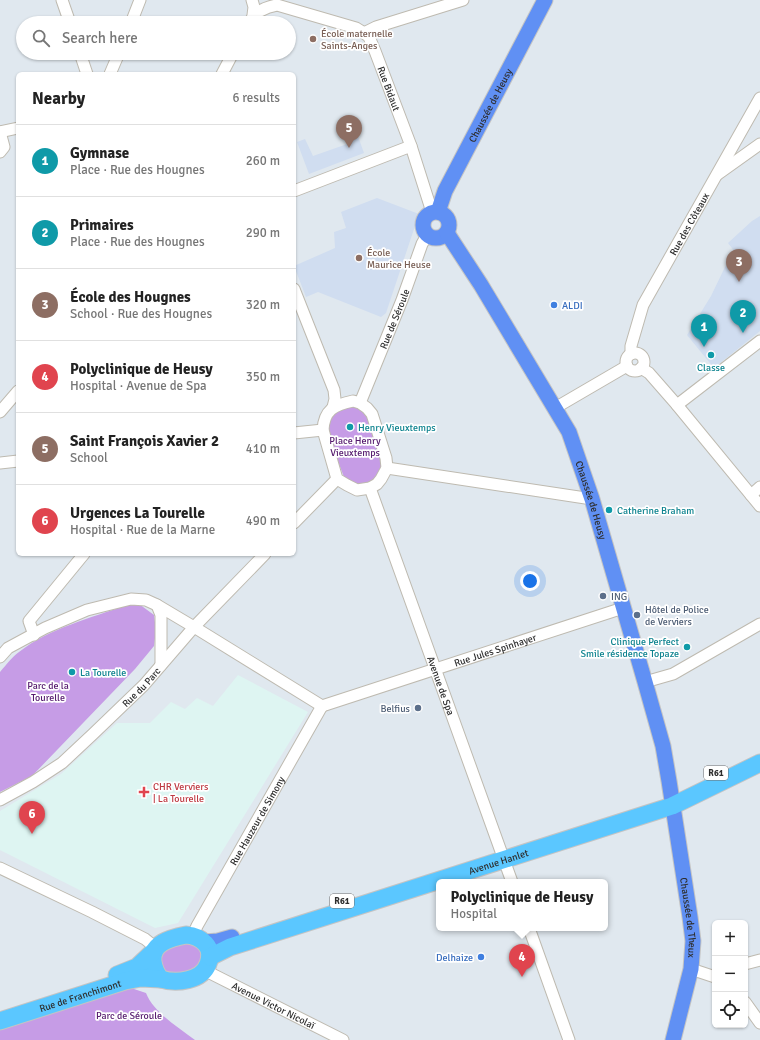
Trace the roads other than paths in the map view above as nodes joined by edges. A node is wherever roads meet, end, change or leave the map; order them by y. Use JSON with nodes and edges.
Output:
{"nodes":[{"id":1,"x":62,"y":0,"type":"edge"},
{"id":2,"x":140,"y":0,"type":"edge"},
{"id":3,"x":252,"y":0,"type":"edge"},
{"id":4,"x":463,"y":0,"type":"edge"},
{"id":5,"x":545,"y":0,"type":"edge"},
{"id":6,"x":274,"y":2,"type":"edge"},
{"id":7,"x":68,"y":16,"type":"edge"},
{"id":8,"x":134,"y":16,"type":"edge"},
{"id":9,"x":252,"y":16,"type":"edge"},
{"id":10,"x":255,"y":16,"type":"edge"},
{"id":11,"x":364,"y":33,"type":"junction"},
{"id":12,"x":82,"y":60,"type":"edge"},
{"id":13,"x":116,"y":60,"type":"edge"},
{"id":14,"x":229,"y":60,"type":"edge"},
{"id":15,"x":86,"y":72,"type":"edge"},
{"id":16,"x":111,"y":72,"type":"edge"},
{"id":17,"x":223,"y":72,"type":"edge"},
{"id":18,"x":760,"y":98,"type":"edge"},
{"id":19,"x":16,"y":128,"type":"edge"},
{"id":20,"x":0,"y":132,"type":"edge"},
{"id":21,"x":760,"y":144,"type":"edge"},
{"id":22,"x":411,"y":146,"type":"junction"},
{"id":23,"x":0,"y":152,"type":"edge"},
{"id":24,"x":716,"y":176,"type":"junction"},
{"id":25,"x":425,"y":189,"type":"junction"},
{"id":26,"x":296,"y":191,"type":"edge"},
{"id":27,"x":445,"y":191,"type":"junction"},
{"id":28,"x":435,"y":212,"type":"junction"},
{"id":29,"x":447,"y":233,"type":"junction"},
{"id":30,"x":427,"y":235,"type":"junction"},
{"id":31,"x":296,"y":294,"type":"edge"},
{"id":32,"x":760,"y":341,"type":"edge"},
{"id":33,"x":631,"y":350,"type":"junction"},
{"id":34,"x":627,"y":366,"type":"junction"},
{"id":35,"x":641,"y":368,"type":"junction"},
{"id":36,"x":16,"y":393,"type":"edge"},
{"id":37,"x":360,"y":403,"type":"junction"},
{"id":38,"x":677,"y":405,"type":"junction"},
{"id":39,"x":333,"y":407,"type":"junction"},
{"id":40,"x":555,"y":408,"type":"junction"},
{"id":41,"x":0,"y":412,"type":"edge"},
{"id":42,"x":323,"y":430,"type":"junction"},
{"id":43,"x":296,"y":433,"type":"edge"},
{"id":44,"x":16,"y":461,"type":"edge"},
{"id":45,"x":0,"y":463,"type":"edge"},
{"id":46,"x":387,"y":468,"type":"junction"},
{"id":47,"x":337,"y":479,"type":"junction"},
{"id":48,"x":760,"y":487,"type":"edge"},
{"id":49,"x":370,"y":488,"type":"junction"},
{"id":50,"x":751,"y":495,"type":"junction"},
{"id":51,"x":592,"y":499,"type":"junction"},
{"id":52,"x":760,"y":506,"type":"edge"},
{"id":53,"x":296,"y":521,"type":"edge"},
{"id":54,"x":82,"y":556,"type":"edge"},
{"id":55,"x":262,"y":556,"type":"edge"},
{"id":56,"x":157,"y":605,"type":"junction"},
{"id":57,"x":623,"y":608,"type":"junction"},
{"id":58,"x":760,"y":624,"type":"edge"},
{"id":59,"x":194,"y":627,"type":"junction"},
{"id":60,"x":34,"y":635,"type":"junction"},
{"id":61,"x":0,"y":656,"type":"edge"},
{"id":62,"x":161,"y":665,"type":"junction"},
{"id":63,"x":436,"y":669,"type":"junction"},
{"id":64,"x":645,"y":682,"type":"junction"},
{"id":65,"x":322,"y":706,"type":"junction"},
{"id":66,"x":760,"y":751,"type":"edge"},
{"id":67,"x":760,"y":763,"type":"edge"},
{"id":68,"x":0,"y":800,"type":"edge"},
{"id":69,"x":672,"y":800,"type":"junction"},
{"id":70,"x":502,"y":854,"type":"junction"},
{"id":71,"x":0,"y":868,"type":"edge"},
{"id":72,"x":511,"y":879,"type":"edge"},
{"id":73,"x":530,"y":931,"type":"edge"},
{"id":74,"x":232,"y":937,"type":"joint"},
{"id":75,"x":155,"y":950,"type":"junction"},
{"id":76,"x":203,"y":951,"type":"junction"},
{"id":77,"x":760,"y":960,"type":"edge"},
{"id":78,"x":748,"y":963,"type":"edge"},
{"id":79,"x":691,"y":969,"type":"junction"},
{"id":80,"x":712,"y":976,"type":"edge"},
{"id":81,"x":161,"y":979,"type":"junction"},
{"id":82,"x":748,"y":1006,"type":"edge"},
{"id":83,"x":0,"y":1012,"type":"edge"},
{"id":84,"x":0,"y":1021,"type":"edge"},
{"id":85,"x":760,"y":1023,"type":"edge"},
{"id":86,"x":343,"y":1040,"type":"edge"},
{"id":87,"x":569,"y":1040,"type":"edge"},
{"id":88,"x":673,"y":1040,"type":"edge"}],
"edges":[{"from":1,"to":7,"type":"street"},
{"from":2,"to":8,"type":"street"},
{"from":3,"to":9,"type":"street"},
{"from":4,"to":11,"type":"street"},
{"from":5,"to":27,"type":"main road","name":"Chaussée de Heusy"},
{"from":6,"to":10,"type":"street"},
{"from":6,"to":11,"type":"street"},
{"from":11,"to":22,"type":"street","name":"Rue Bidaut"},
{"from":12,"to":15,"type":"street"},
{"from":13,"to":16,"type":"street"},
{"from":14,"to":17,"type":"street"},
{"from":18,"to":24,"type":"street","name":"Rue des Côteaux"},
{"from":19,"to":20,"type":"street"},
{"from":20,"to":23,"type":"street"},
{"from":21,"to":24,"type":"street"},
{"from":22,"to":25,"type":"street","name":"Rue Bidaut"},
{"from":22,"to":26,"type":"street"},
{"from":24,"to":33,"type":"street","name":"Rue des Côteaux"},
{"from":25,"to":27,"type":"street"},
{"from":25,"to":28,"type":"street","name":"Rue Bidaut"},
{"from":27,"to":28,"type":"main road","name":"Chaussée de Heusy"},
{"from":28,"to":29,"type":"main road"},
{"from":28,"to":30,"type":"main road"},
{"from":29,"to":30,"type":"main road"},
{"from":29,"to":40,"type":"main road","name":"Chaussée de Heusy"},
{"from":30,"to":37,"type":"street","name":"Rue de Séroule"},
{"from":31,"to":39,"type":"street"},
{"from":32,"to":38,"type":"street"},
{"from":33,"to":34,"type":"street"},
{"from":33,"to":35,"type":"street"},
{"from":34,"to":35,"type":"street"},
{"from":34,"to":40,"type":"street"},
{"from":35,"to":38,"type":"street"},
{"from":36,"to":41,"type":"street"},
{"from":37,"to":39,"type":"street"},
{"from":37,"to":46,"type":"street"},
{"from":38,"to":50,"type":"street"},
{"from":39,"to":42,"type":"street"},
{"from":40,"to":51,"type":"main road","name":"Chaussée de Heusy"},
{"from":42,"to":43,"type":"street"},
{"from":42,"to":47,"type":"street"},
{"from":44,"to":45,"type":"street"},
{"from":46,"to":49,"type":"street"},
{"from":46,"to":51,"type":"street"},
{"from":47,"to":49,"type":"street"},
{"from":47,"to":53,"type":"street"},
{"from":48,"to":50,"type":"street"},
{"from":49,"to":63,"type":"street","name":"Avenue de Spa"},
{"from":50,"to":52,"type":"street"},
{"from":51,"to":57,"type":"main road","name":"Chaussée de Heusy"},
{"from":54,"to":60,"type":"street"},
{"from":55,"to":59,"type":"street","name":"Rue du Parc"},
{"from":56,"to":59,"type":"street"},
{"from":56,"to":60,"type":"street"},
{"from":56,"to":62,"type":"street"},
{"from":57,"to":63,"type":"street","name":"Rue Jules Spinhayer"},
{"from":57,"to":64,"type":"main road","name":"Chaussée de Heusy"},
{"from":58,"to":64,"type":"street"},
{"from":59,"to":62,"type":"street","name":"Rue du Parc"},
{"from":59,"to":65,"type":"street"},
{"from":60,"to":61,"type":"street"},
{"from":62,"to":68,"type":"street","name":"Rue du Parc"},
{"from":63,"to":65,"type":"street","name":"Rue Jules Spinhayer"},
{"from":63,"to":70,"type":"street","name":"Avenue de Spa"},
{"from":64,"to":69,"type":"main road","name":"Chaussée de Heusy"},
{"from":65,"to":76,"type":"street","name":"Rue Hauzeur de Simony"},
{"from":66,"to":69,"type":"highway","number":"R61"},
{"from":67,"to":69,"type":"highway","name":"Avenue Hanlet","number":"R61"},
{"from":69,"to":70,"type":"highway","name":"Avenue Hanlet","number":"R61"},
{"from":69,"to":79,"type":"main road","name":"Chaussée de Theux"},
{"from":70,"to":72,"type":"street","name":"Avenue de Spa"},
{"from":70,"to":74,"type":"highway","name":"Avenue Hanlet","number":"R61"},
{"from":70,"to":76,"type":"highway","name":"Avenue Hanlet","number":"R61"},
{"from":71,"to":75,"type":"street"},
{"from":73,"to":87,"type":"street"},
{"from":74,"to":76,"type":"main road","name":"Avenue Hanlet","number":"R61"},
{"from":75,"to":76,"type":"highway","number":"R61"},
{"from":75,"to":81,"type":"highway"},
{"from":75,"to":83,"type":"highway","name":"Rue de Franchimont","number":"R61"},
{"from":76,"to":81,"type":"highway","number":"R61"},
{"from":76,"to":86,"type":"street","name":"Avenue Victor Nicolaï"},
{"from":77,"to":78,"type":"street"},
{"from":79,"to":80,"type":"street"},
{"from":79,"to":88,"type":"main road","name":"Chaussée de Theux"},
{"from":81,"to":84,"type":"highway","name":"Rue de Franchimont","number":"R61"},
{"from":82,"to":85,"type":"street"}]}
